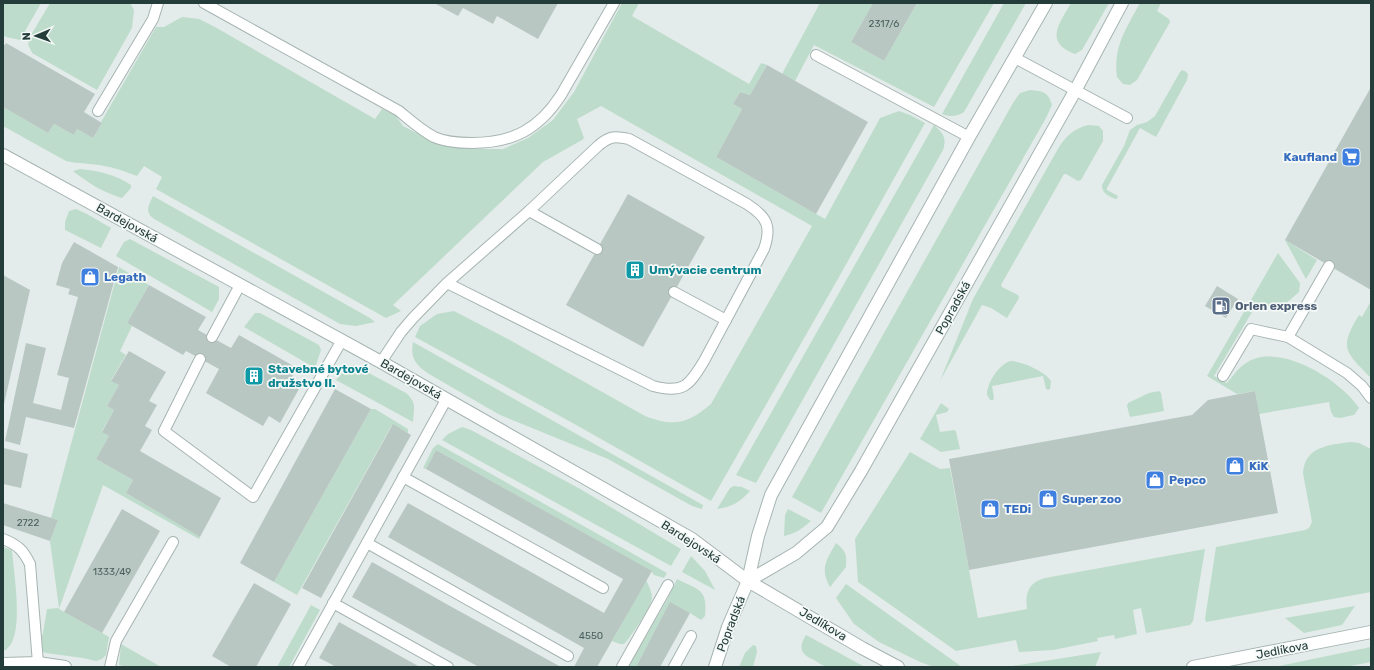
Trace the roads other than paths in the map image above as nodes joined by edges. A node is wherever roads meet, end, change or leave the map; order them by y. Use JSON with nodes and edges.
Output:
{"nodes":[{"id":1,"x":158,"y":3,"type":"edge"},
{"id":2,"x":204,"y":3,"type":"edge"},
{"id":3,"x":614,"y":3,"type":"edge"},
{"id":4,"x":1046,"y":3,"type":"edge"},
{"id":5,"x":1122,"y":3,"type":"edge"},
{"id":6,"x":816,"y":55,"type":"dead end"},
{"id":7,"x":1015,"y":58,"type":"junction"},
{"id":8,"x":1075,"y":91,"type":"junction"},
{"id":9,"x":98,"y":111,"type":"dead end"},
{"id":10,"x":1127,"y":118,"type":"dead end"},
{"id":11,"x":969,"y":137,"type":"junction"},
{"id":12,"x":3,"y":155,"type":"edge"},
{"id":13,"x":529,"y":211,"type":"junction"},
{"id":14,"x":597,"y":249,"type":"dead end"},
{"id":15,"x":1329,"y":266,"type":"dead end"},
{"id":16,"x":447,"y":282,"type":"junction"},
{"id":17,"x":240,"y":285,"type":"junction"},
{"id":18,"x":674,"y":292,"type":"dead end"},
{"id":19,"x":726,"y":320,"type":"junction"},
{"id":20,"x":212,"y":337,"type":"dead end"},
{"id":21,"x":1288,"y":337,"type":"junction"},
{"id":22,"x":342,"y":340,"type":"junction"},
{"id":23,"x":200,"y":359,"type":"dead end"},
{"id":24,"x":381,"y":362,"type":"junction"},
{"id":25,"x":1223,"y":376,"type":"dead end"},
{"id":26,"x":1371,"y":398,"type":"edge"},
{"id":27,"x":446,"y":400,"type":"junction"},
{"id":28,"x":403,"y":477,"type":"junction"},
{"id":29,"x":3,"y":539,"type":"edge"},
{"id":30,"x":173,"y":542,"type":"dead end"},
{"id":31,"x":367,"y":543,"type":"junction"},
{"id":32,"x":748,"y":581,"type":"junction"},
{"id":33,"x":668,"y":585,"type":"dead end"},
{"id":34,"x":603,"y":588,"type":"dead end"},
{"id":35,"x":333,"y":603,"type":"junction"},
{"id":36,"x":1371,"y":632,"type":"edge"},
{"id":37,"x":691,"y":636,"type":"dead end"},
{"id":38,"x":568,"y":656,"type":"dead end"},
{"id":39,"x":38,"y":663,"type":"junction"},
{"id":40,"x":3,"y":664,"type":"edge"},
{"id":41,"x":302,"y":665,"type":"edge"},
{"id":42,"x":65,"y":667,"type":"edge"},
{"id":43,"x":110,"y":667,"type":"edge"},
{"id":44,"x":448,"y":667,"type":"edge"},
{"id":45,"x":622,"y":667,"type":"edge"},
{"id":46,"x":674,"y":667,"type":"edge"},
{"id":47,"x":715,"y":667,"type":"edge"},
{"id":48,"x":898,"y":667,"type":"edge"},
{"id":49,"x":1193,"y":667,"type":"edge"}],
"edges":[{"from":1,"to":9,"type":"lane"},
{"from":2,"to":3,"type":"lane"},
{"from":4,"to":7,"type":"street","name":"Popradská"},
{"from":5,"to":8,"type":"street","name":"Popradská"},
{"from":6,"to":11,"type":"lane"},
{"from":7,"to":8,"type":"lane"},
{"from":7,"to":11,"type":"street","name":"Popradská"},
{"from":8,"to":10,"type":"lane"},
{"from":8,"to":32,"type":"street","name":"Popradská"},
{"from":11,"to":32,"type":"street","name":"Popradská"},
{"from":12,"to":17,"type":"street","name":"Bardejovská"},
{"from":13,"to":14,"type":"lane"},
{"from":13,"to":16,"type":"lane"},
{"from":13,"to":19,"type":"lane"},
{"from":15,"to":21,"type":"lane"},
{"from":16,"to":19,"type":"lane"},
{"from":16,"to":24,"type":"lane"},
{"from":17,"to":20,"type":"lane"},
{"from":17,"to":22,"type":"street","name":"Bardejovská"},
{"from":18,"to":19,"type":"lane"},
{"from":21,"to":25,"type":"lane"},
{"from":21,"to":26,"type":"lane"},
{"from":22,"to":23,"type":"lane"},
{"from":22,"to":24,"type":"street","name":"Bardejovská"},
{"from":24,"to":27,"type":"street","name":"Bardejovská"},
{"from":27,"to":28,"type":"lane"},
{"from":27,"to":32,"type":"street","name":"Bardejovská"},
{"from":28,"to":31,"type":"lane"},
{"from":28,"to":34,"type":"lane"},
{"from":29,"to":39,"type":"lane"},
{"from":30,"to":43,"type":"lane"},
{"from":31,"to":35,"type":"lane"},
{"from":31,"to":38,"type":"lane"},
{"from":32,"to":47,"type":"street","name":"Popradská"},
{"from":32,"to":48,"type":"street","name":"Jedlíkova"},
{"from":33,"to":45,"type":"lane"},
{"from":35,"to":41,"type":"lane"},
{"from":35,"to":44,"type":"lane"},
{"from":36,"to":49,"type":"street","name":"Jedlíkova"},
{"from":37,"to":46,"type":"lane"},
{"from":39,"to":40,"type":"street"},
{"from":39,"to":42,"type":"street"}]}
